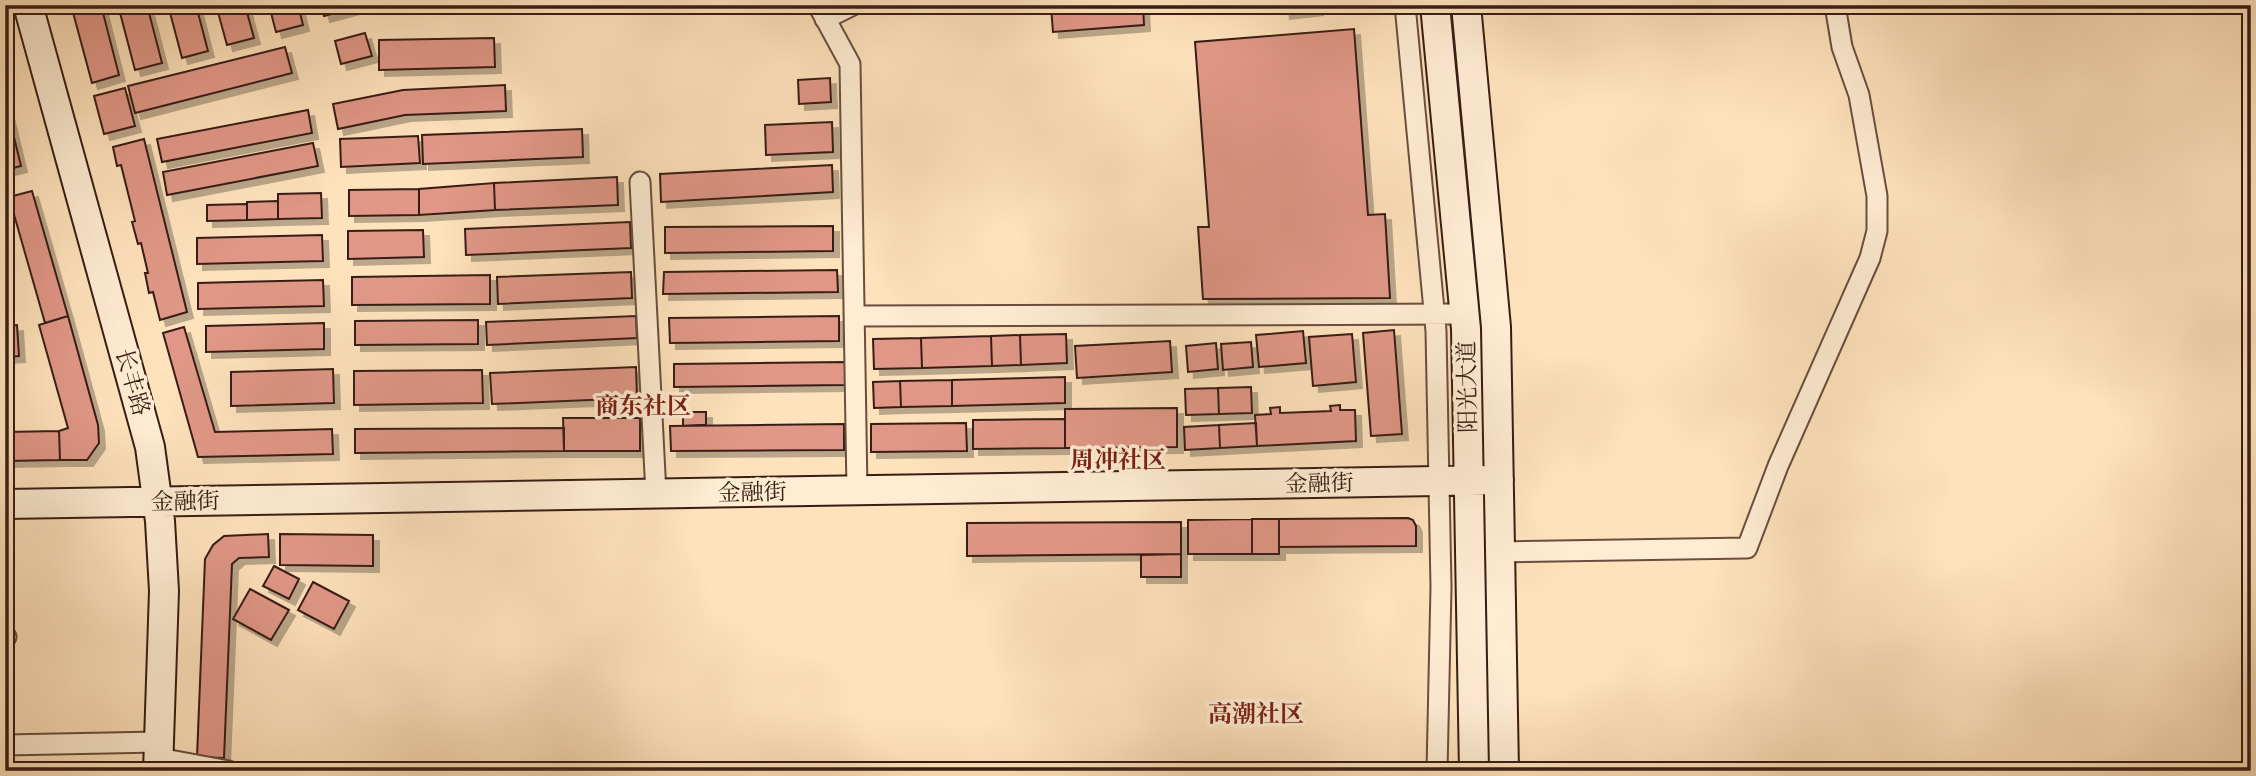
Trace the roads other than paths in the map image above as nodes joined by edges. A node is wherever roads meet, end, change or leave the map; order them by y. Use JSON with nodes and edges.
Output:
{"nodes":[{"id":1,"x":28,"y":5,"type":"edge"},
{"id":2,"x":853,"y":5,"type":"edge"},
{"id":3,"x":1405,"y":5,"type":"edge"},
{"id":4,"x":1435,"y":5,"type":"edge"},
{"id":5,"x":1466,"y":5,"type":"edge"},
{"id":6,"x":1835,"y":5,"type":"edge"},
{"id":7,"x":821,"y":12,"type":"edge"},
{"id":8,"x":639,"y":182,"type":"dead end"},
{"id":9,"x":1434,"y":314,"type":"junction"},
{"id":10,"x":1464,"y":314,"type":"junction"},
{"id":11,"x":854,"y":316,"type":"junction"},
{"id":12,"x":1499,"y":480,"type":"junction"},
{"id":13,"x":1439,"y":481,"type":"junction"},
{"id":14,"x":1468,"y":481,"type":"junction"},
{"id":15,"x":857,"y":490,"type":"junction"},
{"id":16,"x":656,"y":494,"type":"junction"},
{"id":17,"x":157,"y":502,"type":"junction"},
{"id":18,"x":5,"y":504,"type":"edge"},
{"id":19,"x":1500,"y":552,"type":"junction"},
{"id":20,"x":5,"y":745,"type":"edge"},
{"id":21,"x":159,"y":757,"type":"edge"},
{"id":22,"x":229,"y":771,"type":"edge"},
{"id":23,"x":1437,"y":771,"type":"edge"},
{"id":24,"x":1474,"y":771,"type":"edge"},
{"id":25,"x":1504,"y":771,"type":"edge"}],
"edges":[{"from":1,"to":17,"type":"street","name":"长丰路"},
{"from":2,"to":7,"type":"street"},
{"from":3,"to":9,"type":"street"},
{"from":4,"to":10,"type":"street","name":"阳光大道"},
{"from":5,"to":12,"type":"street","name":"阳光大道"},
{"from":6,"to":19,"type":"street"},
{"from":7,"to":11,"type":"street"},
{"from":8,"to":16,"type":"street"},
{"from":9,"to":10,"type":"street"},
{"from":9,"to":11,"type":"street"},
{"from":9,"to":13,"type":"street"},
{"from":10,"to":14,"type":"street","name":"阳光大道"},
{"from":11,"to":15,"type":"street"},
{"from":12,"to":14,"type":"street","name":"金融街"},
{"from":12,"to":19,"type":"street","name":"阳光大道"},
{"from":13,"to":14,"type":"street","name":"金融街"},
{"from":13,"to":15,"type":"street","name":"金融街"},
{"from":13,"to":23,"type":"street"},
{"from":14,"to":24,"type":"street","name":"阳光大道"},
{"from":15,"to":16,"type":"street","name":"金融街"},
{"from":16,"to":17,"type":"street","name":"金融街"},
{"from":17,"to":18,"type":"street","name":"金融街"},
{"from":17,"to":21,"type":"street","name":"长丰路"},
{"from":19,"to":25,"type":"street","name":"阳光大道"},
{"from":20,"to":21,"type":"street"},
{"from":21,"to":22,"type":"street"}]}
